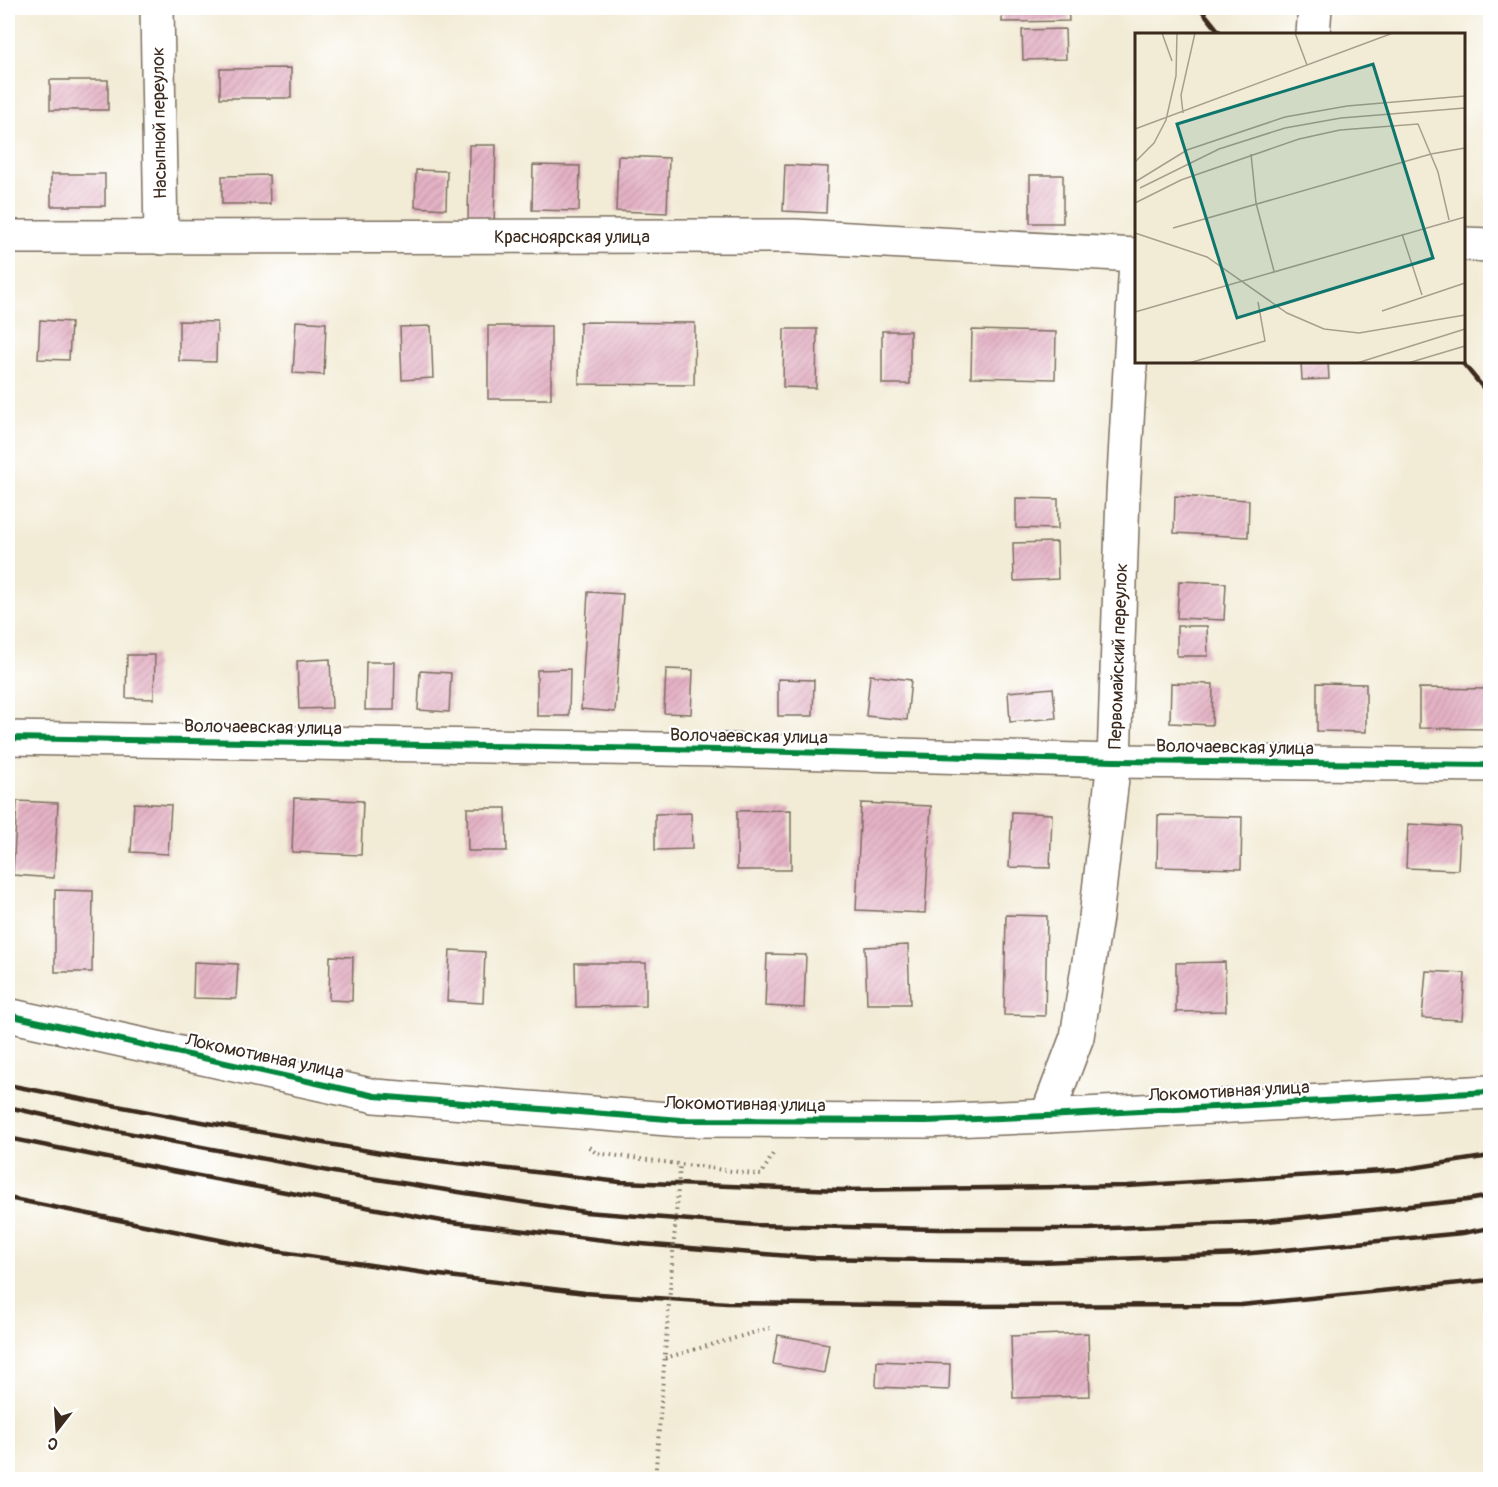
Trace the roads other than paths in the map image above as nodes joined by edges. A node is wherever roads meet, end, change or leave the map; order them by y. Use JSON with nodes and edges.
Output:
{"nodes":[{"id":1,"x":157,"y":8,"type":"edge"},
{"id":2,"x":1315,"y":8,"type":"edge"},
{"id":3,"x":1313,"y":33,"type":"edge"},
{"id":4,"x":8,"y":237,"type":"edge"},
{"id":5,"x":161,"y":238,"type":"junction"},
{"id":6,"x":1465,"y":244,"type":"edge"},
{"id":7,"x":1491,"y":245,"type":"edge"},
{"id":8,"x":1135,"y":255,"type":"edge"},
{"id":9,"x":1135,"y":297,"type":"edge"},
{"id":10,"x":8,"y":738,"type":"edge"},
{"id":11,"x":1114,"y":761,"type":"junction"},
{"id":12,"x":1491,"y":765,"type":"edge"},
{"id":13,"x":8,"y":1015,"type":"edge"},
{"id":14,"x":1491,"y":1092,"type":"edge"},
{"id":15,"x":1047,"y":1116,"type":"junction"}],
"edges":[{"from":1,"to":5,"type":"street","name":"Насыпной переулок"},
{"from":2,"to":3,"type":"street"},
{"from":4,"to":5,"type":"street","name":"Красноярская улица"},
{"from":5,"to":8,"type":"street","name":"Красноярская улица"},
{"from":6,"to":7,"type":"street"},
{"from":9,"to":11,"type":"street","name":"Первомайский переулок"},
{"from":10,"to":11,"type":"street","name":"Волочаевская улица"},
{"from":11,"to":12,"type":"street","name":"Волочаевская улица"},
{"from":11,"to":15,"type":"street","name":"Первомайский переулок"},
{"from":13,"to":15,"type":"street","name":"Локомотивная улица"},
{"from":14,"to":15,"type":"street","name":"Локомотивная улица"}]}
